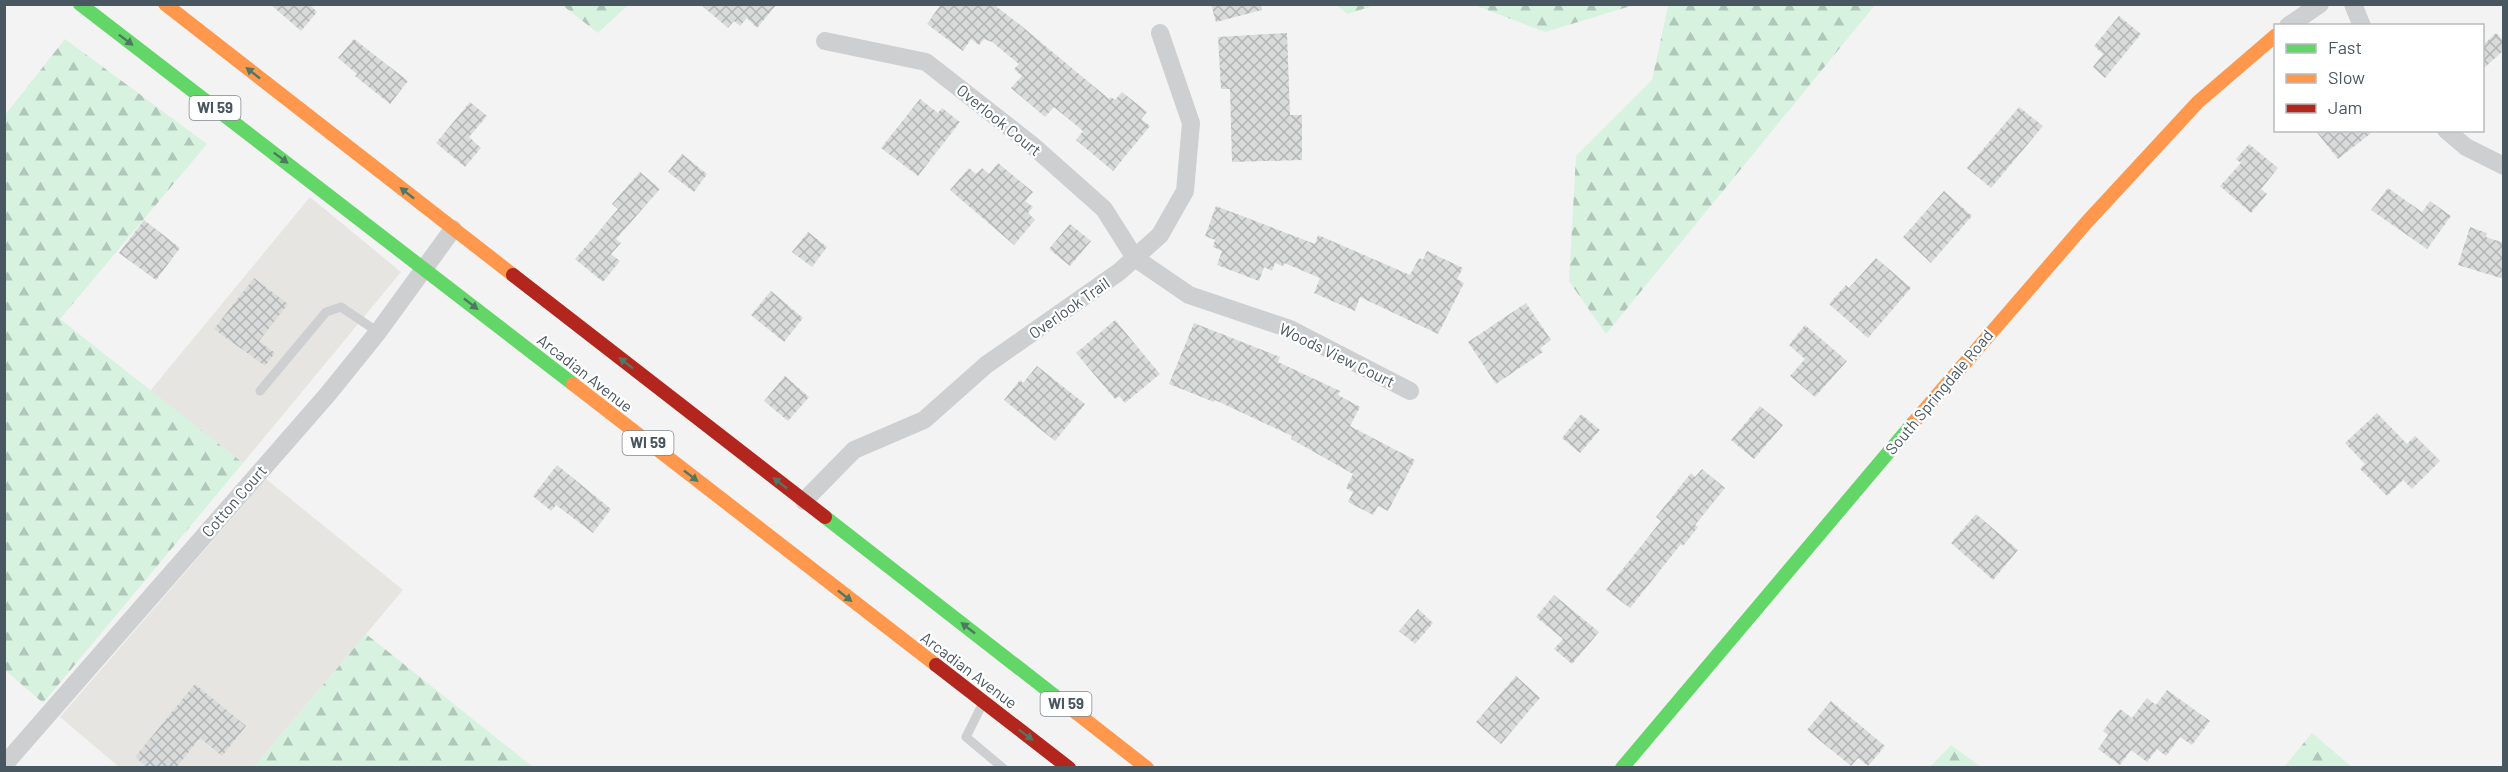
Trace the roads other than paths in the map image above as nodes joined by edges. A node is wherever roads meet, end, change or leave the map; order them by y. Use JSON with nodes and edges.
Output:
{"nodes":[{"id":1,"x":80,"y":4,"type":"edge"},
{"id":2,"x":165,"y":4,"type":"edge"},
{"id":3,"x":2320,"y":4,"type":"edge"},
{"id":4,"x":2353,"y":4,"type":"edge"},
{"id":5,"x":2291,"y":24,"type":"edge"},
{"id":6,"x":2361,"y":24,"type":"edge"},
{"id":7,"x":1160,"y":33,"type":"dead end"},
{"id":8,"x":2274,"y":37,"type":"edge"},
{"id":9,"x":825,"y":41,"type":"dead end"},
{"id":10,"x":2448,"y":132,"type":"edge"},
{"id":11,"x":2504,"y":166,"type":"edge"},
{"id":12,"x":453,"y":229,"type":"junction"},
{"id":13,"x":1135,"y":258,"type":"junction"},
{"id":14,"x":425,"y":268,"type":"junction"},
{"id":15,"x":378,"y":332,"type":"junction"},
{"id":16,"x":260,"y":391,"type":"dead end"},
{"id":17,"x":1410,"y":391,"type":"dead end"},
{"id":18,"x":804,"y":501,"type":"junction"},
{"id":19,"x":987,"y":698,"type":"junction"},
{"id":20,"x":4,"y":765,"type":"edge"},
{"id":21,"x":1065,"y":766,"type":"edge"},
{"id":22,"x":1003,"y":768,"type":"edge"},
{"id":23,"x":1147,"y":768,"type":"edge"},
{"id":24,"x":1622,"y":768,"type":"edge"}],
"edges":[{"from":1,"to":14,"type":"main road","name":"Arcadian Avenue","number":"WI 59","one_way":true},
{"from":12,"to":2,"type":"main road","name":"Arcadian Avenue","number":"WI 59","one_way":true},
{"from":3,"to":5,"type":"street"},
{"from":4,"to":6,"type":"street"},
{"from":7,"to":13,"type":"street","name":"Overlook Trail"},
{"from":8,"to":24,"type":"main road","name":"South Springdale Road"},
{"from":9,"to":13,"type":"street","name":"Overlook Court"},
{"from":10,"to":11,"type":"street"},
{"from":12,"to":14,"type":"street","name":"Cotton Court"},
{"from":18,"to":12,"type":"main road","name":"Arcadian Avenue","number":"WI 59","one_way":true},
{"from":13,"to":17,"type":"street","name":"Woods View Court"},
{"from":13,"to":18,"type":"street","name":"Overlook Trail"},
{"from":14,"to":15,"type":"street","name":"Cotton Court"},
{"from":14,"to":19,"type":"main road","name":"Arcadian Avenue","number":"WI 59","one_way":true},
{"from":15,"to":16,"type":"lane"},
{"from":15,"to":20,"type":"street","name":"Cotton Court"},
{"from":23,"to":18,"type":"main road","name":"Arcadian Avenue","number":"WI 59","one_way":true},
{"from":19,"to":21,"type":"main road","name":"Arcadian Avenue","number":"WI 59","one_way":true},
{"from":19,"to":22,"type":"lane"}]}
